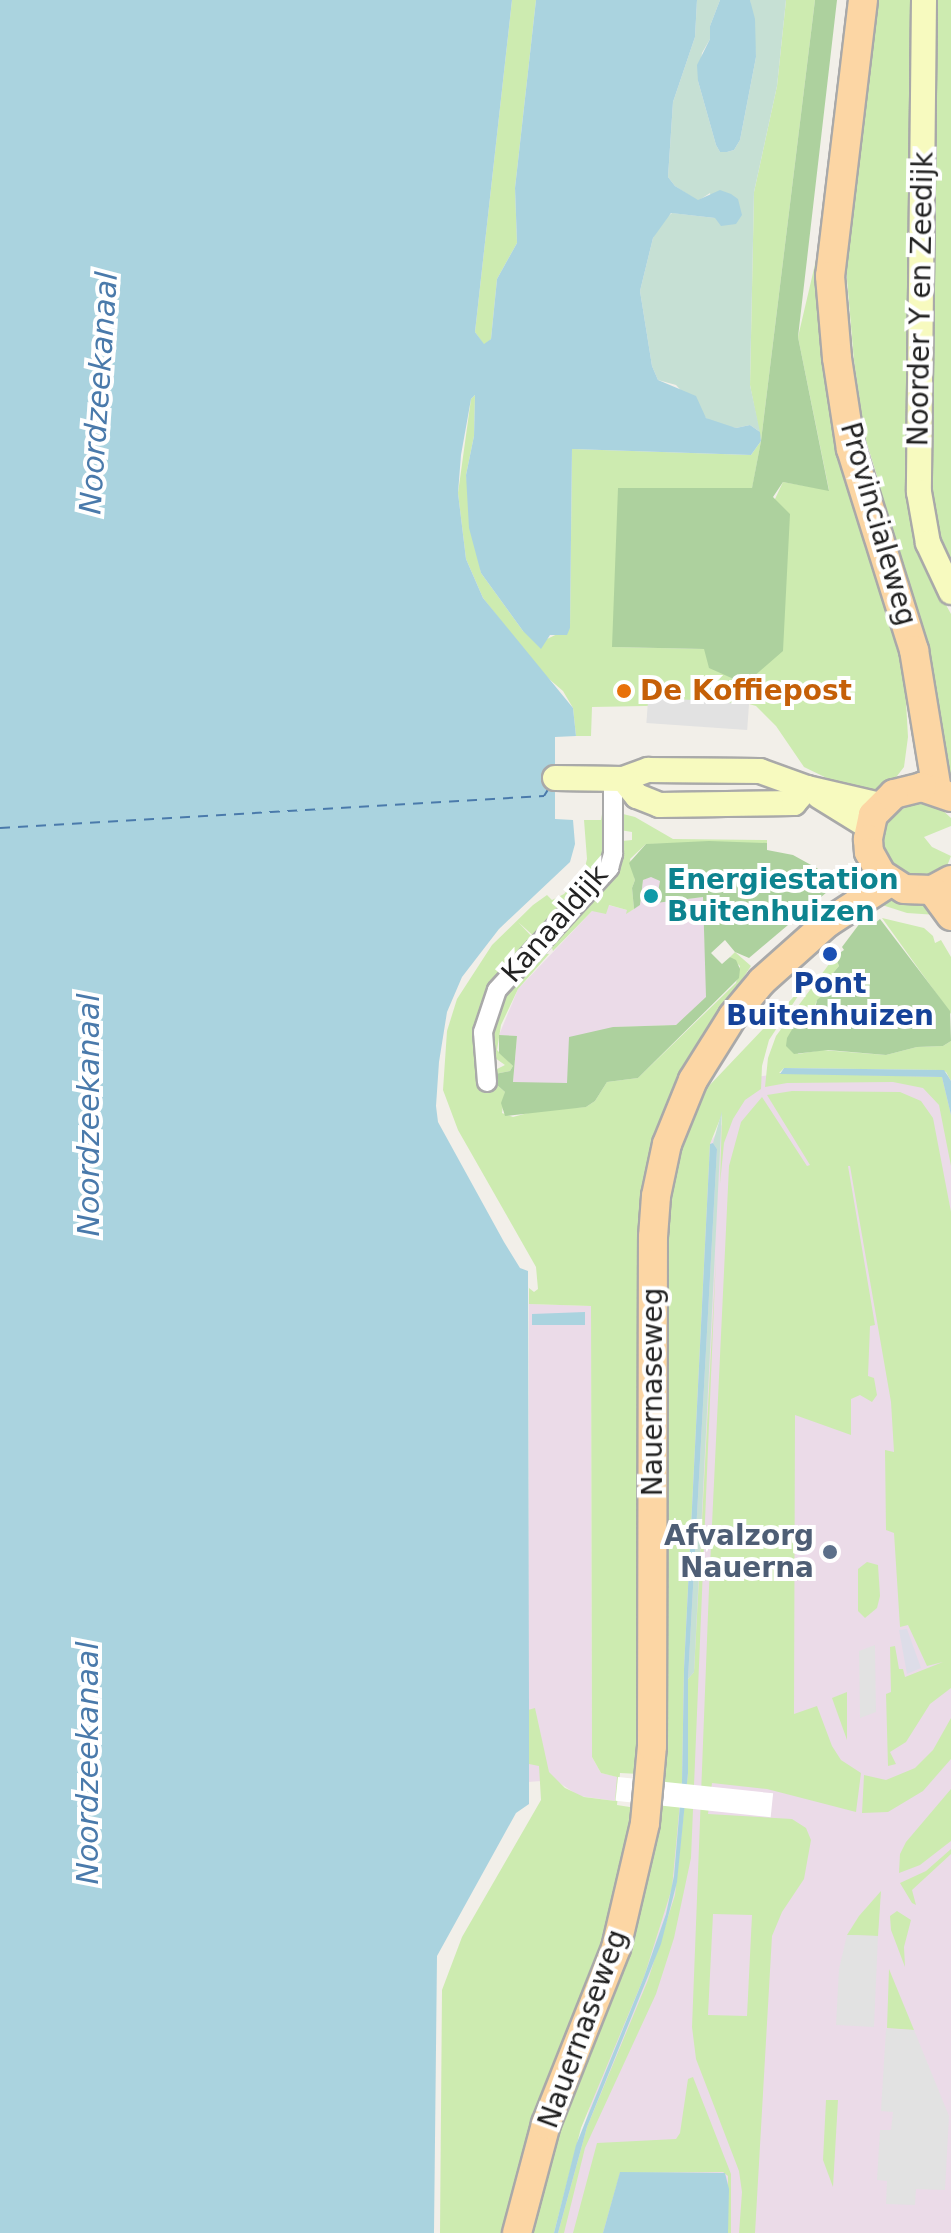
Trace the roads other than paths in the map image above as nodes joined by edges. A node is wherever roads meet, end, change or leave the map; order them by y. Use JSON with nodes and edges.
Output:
{"nodes":[{"id":1,"x":863,"y":0,"type":"edge"},
{"id":2,"x":924,"y":0,"type":"edge"},
{"id":3,"x":951,"y":592,"type":"edge"},
{"id":4,"x":555,"y":778,"type":"dead end"},
{"id":5,"x":618,"y":778,"type":"junction"},
{"id":6,"x":807,"y":788,"type":"junction"},
{"id":7,"x":933,"y":792,"type":"edge"},
{"id":8,"x":874,"y":816,"type":"junction"},
{"id":9,"x":883,"y":874,"type":"junction"},
{"id":10,"x":942,"y":885,"type":"edge"},
{"id":11,"x":951,"y":916,"type":"edge"},
{"id":12,"x":487,"y":1082,"type":"dead end"},
{"id":13,"x":517,"y":2233,"type":"edge"}],
"edges":[{"from":1,"to":7,"type":"main road","name":"Provincialeweg"},
{"from":2,"to":3,"type":"street","name":"Noorder Y en Zeedijk"},
{"from":4,"to":5,"type":"street"},
{"from":5,"to":6,"type":"street"},
{"from":5,"to":6,"type":"street"},
{"from":5,"to":12,"type":"street","name":"Kanaaldijk"},
{"from":6,"to":8,"type":"street"},
{"from":7,"to":8,"type":"main road"},
{"from":8,"to":9,"type":"main road"},
{"from":9,"to":10,"type":"main road"},
{"from":9,"to":13,"type":"main road","name":"Nauernaseweg"},
{"from":10,"to":11,"type":"main road"}]}
